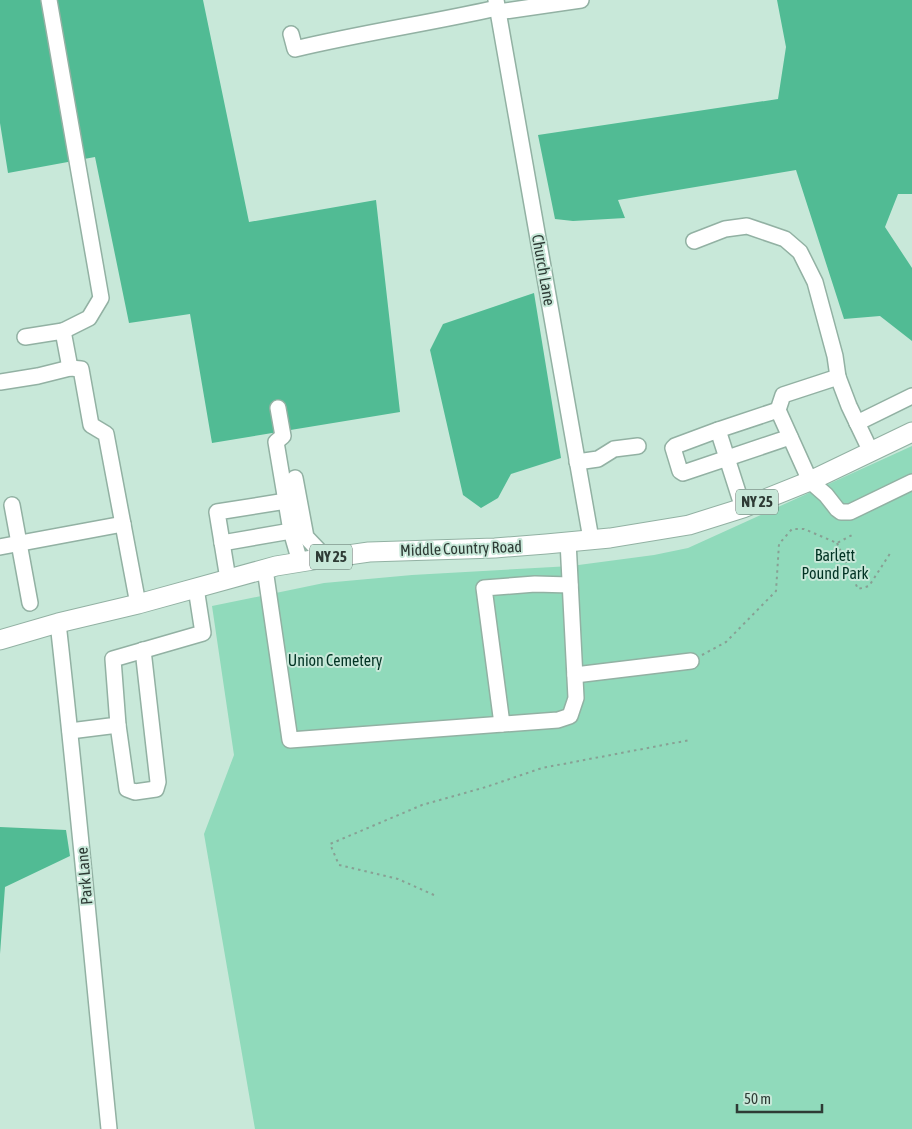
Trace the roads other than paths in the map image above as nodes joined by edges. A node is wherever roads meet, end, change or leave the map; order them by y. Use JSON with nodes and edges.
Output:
{"nodes":[{"id":1,"x":49,"y":0,"type":"edge"},
{"id":2,"x":581,"y":0,"type":"edge"},
{"id":3,"x":497,"y":7,"type":"edge"},
{"id":4,"x":291,"y":34,"type":"dead end"},
{"id":5,"x":694,"y":241,"type":"dead end"},
{"id":6,"x":63,"y":331,"type":"junction"},
{"id":7,"x":25,"y":337,"type":"dead end"},
{"id":8,"x":70,"y":368,"type":"junction"},
{"id":9,"x":838,"y":377,"type":"junction"},
{"id":10,"x":0,"y":382,"type":"edge"},
{"id":11,"x":912,"y":396,"type":"edge"},
{"id":12,"x":278,"y":408,"type":"dead end"},
{"id":13,"x":778,"y":410,"type":"junction"},
{"id":14,"x":857,"y":423,"type":"junction"},
{"id":15,"x":718,"y":430,"type":"junction"},
{"id":16,"x":912,"y":432,"type":"edge"},
{"id":17,"x":790,"y":438,"type":"junction"},
{"id":18,"x":638,"y":446,"type":"dead end"},
{"id":19,"x":871,"y":452,"type":"junction"},
{"id":20,"x":726,"y":457,"type":"junction"},
{"id":21,"x":578,"y":462,"type":"junction"},
{"id":22,"x":295,"y":478,"type":"dead end"},
{"id":23,"x":810,"y":481,"type":"junction"},
{"id":24,"x":912,"y":482,"type":"edge"},
{"id":25,"x":286,"y":500,"type":"junction"},
{"id":26,"x":12,"y":505,"type":"dead end"},
{"id":27,"x":743,"y":508,"type":"junction"},
{"id":28,"x":123,"y":524,"type":"junction"},
{"id":29,"x":291,"y":531,"type":"junction"},
{"id":30,"x":591,"y":539,"type":"junction"},
{"id":31,"x":568,"y":541,"type":"junction"},
{"id":32,"x":222,"y":543,"type":"junction"},
{"id":33,"x":20,"y":544,"type":"junction"},
{"id":34,"x":0,"y":547,"type":"edge"},
{"id":35,"x":326,"y":558,"type":"junction"},
{"id":36,"x":300,"y":562,"type":"junction"},
{"id":37,"x":265,"y":569,"type":"junction"},
{"id":38,"x":228,"y":579,"type":"junction"},
{"id":39,"x":570,"y":585,"type":"junction"},
{"id":40,"x":196,"y":588,"type":"junction"},
{"id":41,"x":30,"y":603,"type":"dead end"},
{"id":42,"x":138,"y":604,"type":"junction"},
{"id":43,"x":58,"y":623,"type":"junction"},
{"id":44,"x":0,"y":640,"type":"edge"},
{"id":45,"x":143,"y":650,"type":"junction"},
{"id":46,"x":691,"y":661,"type":"road end"},
{"id":47,"x":575,"y":675,"type":"junction"},
{"id":48,"x":502,"y":724,"type":"junction"},
{"id":49,"x":118,"y":725,"type":"junction"},
{"id":50,"x":70,"y":731,"type":"junction"},
{"id":51,"x":109,"y":1129,"type":"edge"}],
"edges":[{"from":1,"to":6,"type":"street"},
{"from":2,"to":3,"type":"street"},
{"from":3,"to":4,"type":"street"},
{"from":3,"to":21,"type":"street","name":"Church Lane"},
{"from":5,"to":9,"type":"street"},
{"from":6,"to":7,"type":"street"},
{"from":6,"to":8,"type":"street"},
{"from":8,"to":10,"type":"street"},
{"from":8,"to":28,"type":"street"},
{"from":9,"to":13,"type":"street"},
{"from":9,"to":14,"type":"street"},
{"from":11,"to":14,"type":"street"},
{"from":12,"to":25,"type":"street"},
{"from":13,"to":15,"type":"street"},
{"from":13,"to":17,"type":"street"},
{"from":14,"to":19,"type":"street"},
{"from":15,"to":20,"type":"street"},
{"from":15,"to":20,"type":"street"},
{"from":16,"to":19,"type":"main road","name":"Middle Country Road","number":"NY 25"},
{"from":17,"to":20,"type":"street"},
{"from":17,"to":23,"type":"street"},
{"from":18,"to":21,"type":"street"},
{"from":19,"to":23,"type":"main road","name":"Middle Country Road","number":"NY 25"},
{"from":20,"to":27,"type":"street"},
{"from":21,"to":30,"type":"street","name":"Church Lane"},
{"from":22,"to":35,"type":"street"},
{"from":23,"to":24,"type":"street"},
{"from":23,"to":27,"type":"main road","name":"Middle Country Road","number":"NY 25"},
{"from":25,"to":29,"type":"street"},
{"from":25,"to":32,"type":"street"},
{"from":26,"to":33,"type":"street"},
{"from":27,"to":30,"type":"main road","name":"Middle Country Road","number":"NY 25"},
{"from":28,"to":33,"type":"street"},
{"from":28,"to":42,"type":"street"},
{"from":29,"to":32,"type":"street"},
{"from":29,"to":36,"type":"street"},
{"from":30,"to":31,"type":"main road","name":"Middle Country Road","number":"NY 25"},
{"from":31,"to":35,"type":"main road","name":"Middle Country Road","number":"NY 25"},
{"from":31,"to":39,"type":"street"},
{"from":32,"to":38,"type":"street"},
{"from":33,"to":34,"type":"street"},
{"from":33,"to":41,"type":"street"},
{"from":35,"to":36,"type":"main road","name":"Middle Country Road","number":"NY 25"},
{"from":36,"to":37,"type":"main road","name":"Middle Country Road","number":"NY 25"},
{"from":37,"to":38,"type":"main road","name":"Middle Country Road","number":"NY 25"},
{"from":37,"to":48,"type":"street"},
{"from":38,"to":40,"type":"main road","name":"Middle Country Road","number":"NY 25"},
{"from":39,"to":47,"type":"street"},
{"from":39,"to":48,"type":"street"},
{"from":40,"to":42,"type":"main road","name":"Middle Country Road","number":"NY 25"},
{"from":40,"to":45,"type":"street"},
{"from":42,"to":43,"type":"main road","name":"Middle Country Road","number":"NY 25"},
{"from":43,"to":44,"type":"main road","name":"Middle Country Road","number":"NY 25"},
{"from":43,"to":50,"type":"street","name":"Park Lane"},
{"from":45,"to":49,"type":"street"},
{"from":45,"to":49,"type":"street"},
{"from":46,"to":47,"type":"street"},
{"from":47,"to":48,"type":"street"},
{"from":49,"to":50,"type":"street"},
{"from":50,"to":51,"type":"street","name":"Park Lane"}]}
